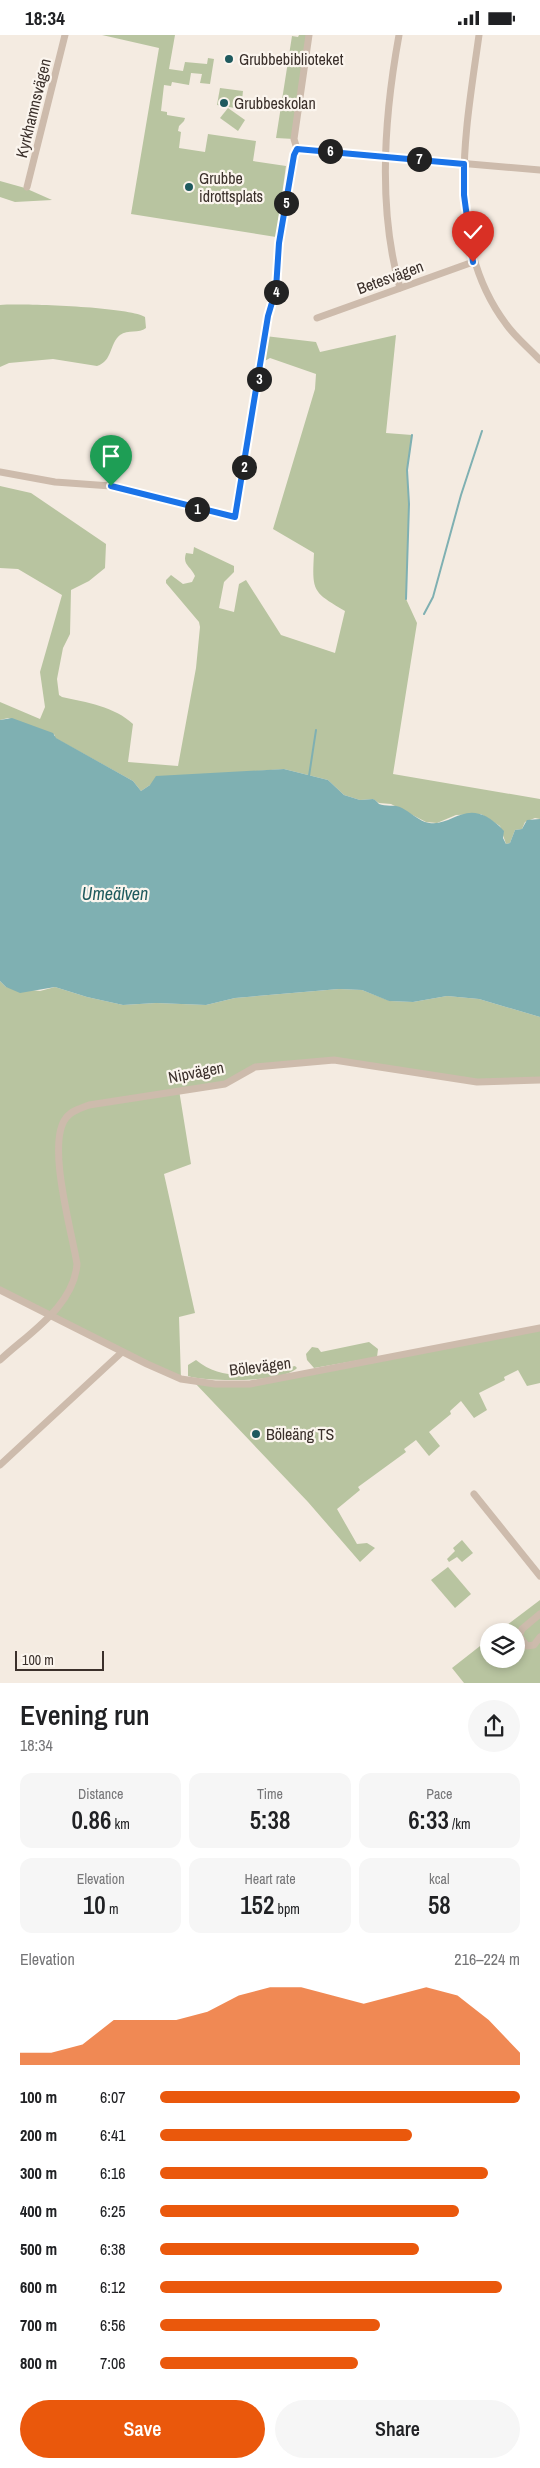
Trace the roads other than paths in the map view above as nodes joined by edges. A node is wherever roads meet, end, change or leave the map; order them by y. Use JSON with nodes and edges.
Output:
{"nodes":[{"id":1,"x":65,"y":35,"type":"edge"},
{"id":2,"x":309,"y":35,"type":"edge"},
{"id":3,"x":399,"y":35,"type":"edge"},
{"id":4,"x":478,"y":35,"type":"edge"},
{"id":5,"x":297,"y":149,"type":"junction"},
{"id":6,"x":387,"y":156,"type":"junction"},
{"id":7,"x":464,"y":164,"type":"junction"},
{"id":8,"x":540,"y":170,"type":"edge"},
{"id":9,"x":27,"y":187,"type":"dead end"},
{"id":10,"x":473,"y":262,"type":"junction"},
{"id":11,"x":400,"y":288,"type":"junction"},
{"id":12,"x":317,"y":318,"type":"dead end"},
{"id":13,"x":540,"y":360,"type":"edge"},
{"id":14,"x":0,"y":473,"type":"edge"},
{"id":15,"x":540,"y":1080,"type":"edge"},
{"id":16,"x":0,"y":1291,"type":"edge"},
{"id":17,"x":50,"y":1315,"type":"junction"},
{"id":18,"x":540,"y":1328,"type":"edge"},
{"id":19,"x":122,"y":1352,"type":"junction"},
{"id":20,"x":0,"y":1360,"type":"edge"},
{"id":21,"x":0,"y":1465,"type":"edge"},
{"id":22,"x":474,"y":1494,"type":"dead end"},
{"id":23,"x":540,"y":1575,"type":"edge"},
{"id":24,"x":540,"y":1614,"type":"edge"},
{"id":25,"x":540,"y":1637,"type":"edge"}],
"edges":[{"from":1,"to":9,"type":"street","name":"Kyrkhamnsvägen"},
{"from":2,"to":5,"type":"street"},
{"from":3,"to":6,"type":"street"},
{"from":4,"to":7,"type":"street"},
{"from":5,"to":6,"type":"street"},
{"from":5,"to":14,"type":"street"},
{"from":6,"to":7,"type":"street"},
{"from":6,"to":11,"type":"street"},
{"from":7,"to":8,"type":"street"},
{"from":7,"to":10,"type":"street"},
{"from":10,"to":11,"type":"street","name":"Betesvägen"},
{"from":10,"to":13,"type":"street"},
{"from":11,"to":12,"type":"street","name":"Betesvägen"},
{"from":15,"to":17,"type":"street","name":"Nipvägen"},
{"from":16,"to":17,"type":"street","name":"Bölevägen"},
{"from":17,"to":19,"type":"street","name":"Bölevägen"},
{"from":17,"to":20,"type":"street","name":"Nipvägen"},
{"from":18,"to":19,"type":"street","name":"Bölevägen"},
{"from":19,"to":21,"type":"street"},
{"from":22,"to":23,"type":"street"},
{"from":24,"to":25,"type":"street"}]}
